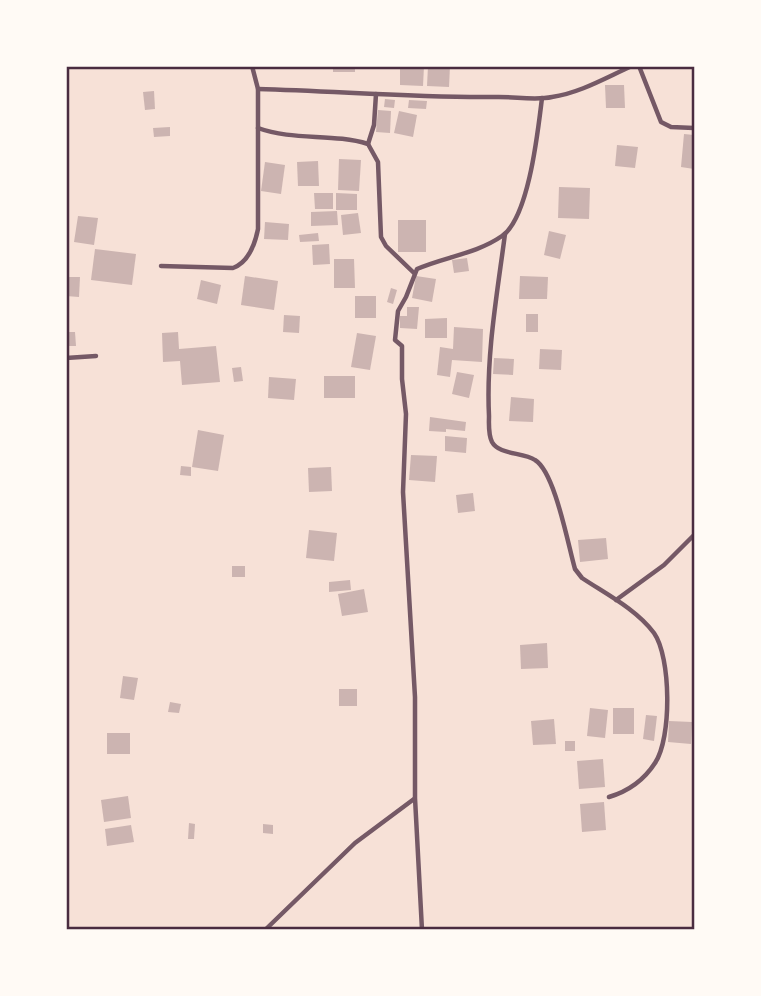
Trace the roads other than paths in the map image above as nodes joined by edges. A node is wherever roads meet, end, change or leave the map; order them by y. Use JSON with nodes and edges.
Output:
{"nodes":[{"id":1,"x":252,"y":66,"type":"edge"},
{"id":2,"x":632,"y":66,"type":"edge"},
{"id":3,"x":639,"y":66,"type":"edge"},
{"id":4,"x":258,"y":89,"type":"junction"},
{"id":5,"x":376,"y":93,"type":"junction"},
{"id":6,"x":542,"y":99,"type":"junction"},
{"id":7,"x":258,"y":128,"type":"junction"},
{"id":8,"x":695,"y":128,"type":"edge"},
{"id":9,"x":368,"y":144,"type":"junction"},
{"id":10,"x":505,"y":234,"type":"junction"},
{"id":11,"x":161,"y":266,"type":"dead end"},
{"id":12,"x":414,"y":273,"type":"junction"},
{"id":13,"x":96,"y":356,"type":"dead end"},
{"id":14,"x":66,"y":358,"type":"edge"},
{"id":15,"x":695,"y":535,"type":"edge"},
{"id":16,"x":616,"y":600,"type":"junction"},
{"id":17,"x":609,"y":797,"type":"dead end"},
{"id":18,"x":415,"y":799,"type":"junction"},
{"id":19,"x":264,"y":929,"type":"edge"},
{"id":20,"x":422,"y":929,"type":"edge"}],
"edges":[{"from":1,"to":4,"type":"street"},
{"from":2,"to":6,"type":"street"},
{"from":3,"to":8,"type":"street"},
{"from":4,"to":5,"type":"street"},
{"from":4,"to":7,"type":"street"},
{"from":5,"to":6,"type":"street"},
{"from":5,"to":9,"type":"street"},
{"from":6,"to":10,"type":"street"},
{"from":7,"to":9,"type":"street"},
{"from":7,"to":11,"type":"street"},
{"from":9,"to":12,"type":"street"},
{"from":10,"to":12,"type":"street"},
{"from":10,"to":16,"type":"street"},
{"from":12,"to":18,"type":"street"},
{"from":13,"to":14,"type":"street"},
{"from":15,"to":16,"type":"street"},
{"from":16,"to":17,"type":"street"},
{"from":18,"to":19,"type":"street"},
{"from":18,"to":20,"type":"street"}]}
